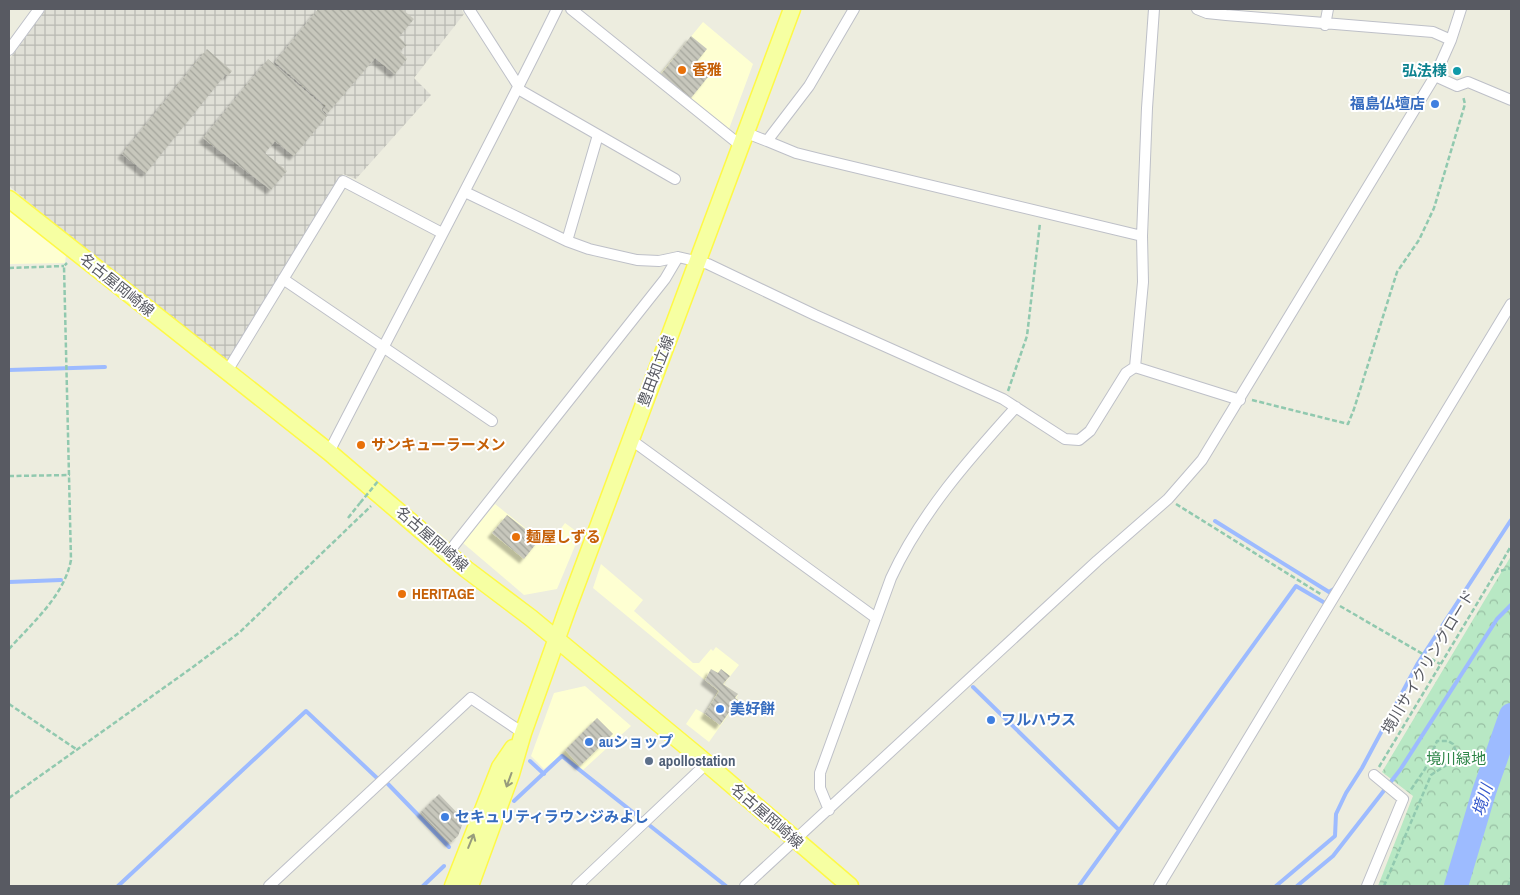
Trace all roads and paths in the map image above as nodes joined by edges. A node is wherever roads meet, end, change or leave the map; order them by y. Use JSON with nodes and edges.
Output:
{"nodes":[{"id":1,"x":39,"y":9,"type":"edge"},
{"id":2,"x":469,"y":9,"type":"edge"},
{"id":3,"x":558,"y":9,"type":"edge"},
{"id":4,"x":571,"y":9,"type":"edge"},
{"id":5,"x":792,"y":9,"type":"edge"},
{"id":6,"x":854,"y":9,"type":"edge"},
{"id":7,"x":1154,"y":9,"type":"edge"},
{"id":8,"x":1197,"y":9,"type":"edge"},
{"id":9,"x":1328,"y":9,"type":"edge"},
{"id":10,"x":1461,"y":9,"type":"edge"},
{"id":11,"x":1325,"y":24,"type":"junction"},
{"id":12,"x":1451,"y":40,"type":"junction"},
{"id":13,"x":9,"y":50,"type":"edge"},
{"id":14,"x":1435,"y":76,"type":"junction"},
{"id":15,"x":1457,"y":86,"type":"junction"},
{"id":16,"x":518,"y":88,"type":"junction"},
{"id":17,"x":1511,"y":100,"type":"edge"},
{"id":18,"x":598,"y":135,"type":"junction"},
{"id":19,"x":742,"y":138,"type":"junction"},
{"id":20,"x":767,"y":141,"type":"junction"},
{"id":21,"x":675,"y":179,"type":"dead end"},
{"id":22,"x":465,"y":192,"type":"junction"},
{"id":23,"x":9,"y":199,"type":"edge"},
{"id":24,"x":1041,"y":211,"type":"junction"},
{"id":25,"x":442,"y":233,"type":"junction"},
{"id":26,"x":1142,"y":236,"type":"junction"},
{"id":27,"x":566,"y":241,"type":"junction"},
{"id":28,"x":678,"y":257,"type":"junction"},
{"id":29,"x":698,"y":261,"type":"junction"},
{"id":30,"x":9,"y":268,"type":"edge"},
{"id":31,"x":283,"y":279,"type":"junction"},
{"id":32,"x":1511,"y":304,"type":"edge"},
{"id":33,"x":383,"y":347,"type":"junction"},
{"id":34,"x":1135,"y":367,"type":"junction"},
{"id":35,"x":226,"y":373,"type":"junction"},
{"id":36,"x":1003,"y":398,"type":"junction"},
{"id":37,"x":1241,"y":399,"type":"junction"},
{"id":38,"x":1016,"y":406,"type":"junction"},
{"id":39,"x":492,"y":421,"type":"dead end"},
{"id":40,"x":630,"y":439,"type":"junction"},
{"id":41,"x":329,"y":452,"type":"junction"},
{"id":42,"x":70,"y":475,"type":"junction"},
{"id":43,"x":9,"y":476,"type":"edge"},
{"id":44,"x":380,"y":488,"type":"junction"},
{"id":45,"x":1168,"y":499,"type":"junction"},
{"id":46,"x":348,"y":518,"type":"dead end"},
{"id":47,"x":1511,"y":546,"type":"edge"},
{"id":48,"x":448,"y":553,"type":"junction"},
{"id":49,"x":1511,"y":568,"type":"edge"},
{"id":50,"x":1496,"y":572,"type":"junction"},
{"id":51,"x":1333,"y":602,"type":"junction"},
{"id":52,"x":876,"y":618,"type":"junction"},
{"id":53,"x":557,"y":641,"type":"junction"},
{"id":54,"x":9,"y":648,"type":"edge"},
{"id":55,"x":1440,"y":664,"type":"junction"},
{"id":56,"x":9,"y":704,"type":"edge"},
{"id":57,"x":523,"y":733,"type":"junction"},
{"id":58,"x":77,"y":749,"type":"junction"},
{"id":59,"x":706,"y":764,"type":"junction"},
{"id":60,"x":1375,"y":777,"type":"joint"},
{"id":61,"x":9,"y":798,"type":"edge"},
{"id":62,"x":1405,"y":798,"type":"junction"},
{"id":63,"x":829,"y":810,"type":"junction"},
{"id":64,"x":795,"y":841,"type":"junction"},
{"id":65,"x":1511,"y":878,"type":"edge"},
{"id":66,"x":269,"y":886,"type":"edge"},
{"id":67,"x":453,"y":886,"type":"edge"},
{"id":68,"x":470,"y":886,"type":"edge"},
{"id":69,"x":576,"y":886,"type":"edge"},
{"id":70,"x":745,"y":886,"type":"edge"},
{"id":71,"x":850,"y":886,"type":"edge"},
{"id":72,"x":1159,"y":886,"type":"edge"},
{"id":73,"x":1367,"y":886,"type":"edge"},
{"id":74,"x":1384,"y":886,"type":"edge"},
{"id":75,"x":1508,"y":886,"type":"edge"}],
"edges":[{"from":1,"to":13,"type":"street"},
{"from":2,"to":16,"type":"street"},
{"from":3,"to":16,"type":"street"},
{"from":4,"to":19,"type":"street"},
{"from":5,"to":19,"type":"main road","name":"豊田知立線"},
{"from":6,"to":20,"type":"street"},
{"from":7,"to":26,"type":"street"},
{"from":8,"to":11,"type":"street"},
{"from":9,"to":11,"type":"street"},
{"from":10,"to":12,"type":"street"},
{"from":11,"to":12,"type":"street"},
{"from":12,"to":14,"type":"street"},
{"from":14,"to":15,"type":"street"},
{"from":14,"to":37,"type":"street"},
{"from":15,"to":17,"type":"street"},
{"from":15,"to":37,"type":"path"},
{"from":16,"to":18,"type":"street"},
{"from":16,"to":22,"type":"street"},
{"from":18,"to":21,"type":"street"},
{"from":18,"to":27,"type":"street"},
{"from":19,"to":20,"type":"street"},
{"from":19,"to":29,"type":"main road","name":"豊田知立線"},
{"from":20,"to":24,"type":"street"},
{"from":22,"to":25,"type":"street"},
{"from":22,"to":27,"type":"street"},
{"from":23,"to":35,"type":"main road","name":"名古屋岡崎線"},
{"from":24,"to":26,"type":"street"},
{"from":24,"to":36,"type":"path"},
{"from":25,"to":31,"type":"street"},
{"from":25,"to":33,"type":"street"},
{"from":26,"to":34,"type":"street"},
{"from":27,"to":28,"type":"street"},
{"from":28,"to":29,"type":"street"},
{"from":28,"to":48,"type":"street"},
{"from":29,"to":36,"type":"street"},
{"from":29,"to":40,"type":"main road","name":"豊田知立線"},
{"from":30,"to":42,"type":"path"},
{"from":31,"to":33,"type":"street"},
{"from":31,"to":35,"type":"street"},
{"from":32,"to":51,"type":"street"},
{"from":33,"to":39,"type":"street"},
{"from":33,"to":41,"type":"street"},
{"from":34,"to":37,"type":"street"},
{"from":34,"to":38,"type":"street"},
{"from":35,"to":41,"type":"main road","name":"名古屋岡崎線"},
{"from":36,"to":38,"type":"street"},
{"from":37,"to":45,"type":"street"},
{"from":38,"to":52,"type":"street"},
{"from":40,"to":52,"type":"street"},
{"from":40,"to":53,"type":"main road","name":"豊田知立線"},
{"from":41,"to":44,"type":"main road","name":"名古屋岡崎線"},
{"from":42,"to":43,"type":"path"},
{"from":42,"to":54,"type":"path"},
{"from":44,"to":46,"type":"path","bridge":true},
{"from":44,"to":48,"type":"main road","name":"名古屋岡崎線"},
{"from":44,"to":58,"type":"path"},
{"from":45,"to":51,"type":"path"},
{"from":45,"to":63,"type":"street"},
{"from":47,"to":50,"type":"path","name":"境川サイクリングロード"},
{"from":48,"to":53,"type":"main road","name":"名古屋岡崎線"},
{"from":49,"to":50,"type":"path"},
{"from":50,"to":55,"type":"path","name":"境川サイクリングロード"},
{"from":51,"to":55,"type":"path"},
{"from":51,"to":72,"type":"street"},
{"from":52,"to":63,"type":"street"},
{"from":53,"to":57,"type":"main road","name":"豊田知立線"},
{"from":53,"to":59,"type":"main road","name":"名古屋岡崎線"},
{"from":55,"to":60,"type":"path","name":"境川サイクリングロード"},
{"from":56,"to":58,"type":"path"},
{"from":57,"to":66,"type":"street"},
{"from":67,"to":57,"type":"main road","name":"豊田知立線","one_way":true},
{"from":57,"to":68,"type":"main road","name":"豊田知立線","one_way":true},
{"from":58,"to":61,"type":"path"},
{"from":59,"to":64,"type":"main road","name":"名古屋岡崎線"},
{"from":59,"to":69,"type":"street"},
{"from":60,"to":62,"type":"street"},
{"from":62,"to":73,"type":"street"},
{"from":62,"to":74,"type":"path"},
{"from":63,"to":64,"type":"street"},
{"from":64,"to":70,"type":"street"},
{"from":64,"to":71,"type":"main road","name":"名古屋岡崎線"},
{"from":65,"to":75,"type":"path"}]}
